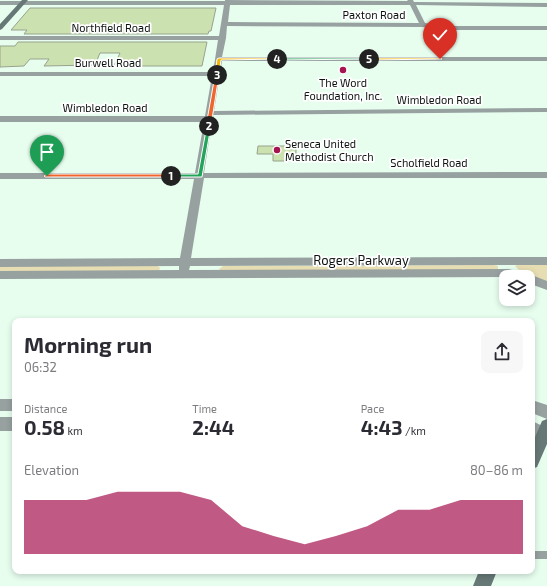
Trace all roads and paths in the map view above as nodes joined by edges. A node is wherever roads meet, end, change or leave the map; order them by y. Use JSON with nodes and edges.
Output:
{"nodes":[{"id":1,"x":228,"y":1,"type":"edge"},
{"id":2,"x":24,"y":2,"type":"edge"},
{"id":3,"x":411,"y":2,"type":"edge"},
{"id":4,"x":0,"y":3,"type":"edge"},
{"id":5,"x":547,"y":4,"type":"edge"},
{"id":6,"x":225,"y":24,"type":"junction"},
{"id":7,"x":423,"y":25,"type":"junction"},
{"id":8,"x":0,"y":28,"type":"edge"},
{"id":9,"x":547,"y":28,"type":"edge"},
{"id":10,"x":0,"y":38,"type":"edge"},
{"id":11,"x":223,"y":38,"type":"junction"},
{"id":12,"x":219,"y":59,"type":"junction"},
{"id":13,"x":547,"y":59,"type":"edge"},
{"id":14,"x":0,"y":74,"type":"edge"},
{"id":15,"x":217,"y":74,"type":"junction"},
{"id":16,"x":547,"y":110,"type":"edge"},
{"id":17,"x":210,"y":116,"type":"junction"},
{"id":18,"x":0,"y":119,"type":"edge"},
{"id":19,"x":547,"y":174,"type":"edge"},
{"id":20,"x":0,"y":176,"type":"edge"},
{"id":21,"x":200,"y":176,"type":"junction"},
{"id":22,"x":504,"y":262,"type":"junction"},
{"id":23,"x":547,"y":262,"type":"edge"},
{"id":24,"x":0,"y":263,"type":"edge"},
{"id":25,"x":184,"y":268,"type":"junction"},
{"id":26,"x":214,"y":268,"type":"junction"},
{"id":27,"x":507,"y":270,"type":"edge"},
{"id":28,"x":499,"y":273,"type":"edge"},
{"id":29,"x":0,"y":275,"type":"edge"},
{"id":30,"x":535,"y":281,"type":"edge"},
{"id":31,"x":547,"y":286,"type":"edge"},
{"id":32,"x":0,"y":405,"type":"edge"},
{"id":33,"x":12,"y":405,"type":"edge"},
{"id":34,"x":535,"y":407,"type":"edge"},
{"id":35,"x":547,"y":412,"type":"edge"},
{"id":36,"x":0,"y":424,"type":"edge"},
{"id":37,"x":12,"y":424,"type":"edge"},
{"id":38,"x":541,"y":429,"type":"edge"},
{"id":39,"x":535,"y":451,"type":"edge"},
{"id":40,"x":535,"y":555,"type":"edge"},
{"id":41,"x":547,"y":555,"type":"edge"},
{"id":42,"x":487,"y":574,"type":"edge"},
{"id":43,"x":482,"y":586,"type":"edge"}],
"edges":[{"from":1,"to":2,"type":"street"},
{"from":1,"to":3,"type":"street"},
{"from":1,"to":6,"type":"street"},
{"from":2,"to":4,"type":"street"},
{"from":2,"to":8,"type":"street"},
{"from":3,"to":5,"type":"street"},
{"from":3,"to":7,"type":"street"},
{"from":6,"to":7,"type":"street","name":"Paxton Road"},
{"from":6,"to":11,"type":"street"},
{"from":7,"to":9,"type":"street","name":"Paxton Road"},
{"from":10,"to":11,"type":"street","name":"Northfield Road"},
{"from":11,"to":12,"type":"street"},
{"from":12,"to":13,"type":"street"},
{"from":12,"to":15,"type":"street"},
{"from":14,"to":15,"type":"street","name":"Burwell Road"},
{"from":15,"to":17,"type":"street"},
{"from":16,"to":17,"type":"street","name":"Wimbledon Road"},
{"from":17,"to":18,"type":"street","name":"Wimbledon Road"},
{"from":17,"to":21,"type":"street"},
{"from":19,"to":21,"type":"street","name":"Scholfield Road"},
{"from":20,"to":21,"type":"street","name":"Scholfield Road"},
{"from":21,"to":25,"type":"street"},
{"from":22,"to":23,"type":"street","name":"Rogers Parkway"},
{"from":22,"to":26,"type":"street","name":"Rogers Parkway"},
{"from":22,"to":27,"type":"street"},
{"from":24,"to":25,"type":"street","name":"Rogers Parkway"},
{"from":25,"to":26,"type":"street","name":"Rogers Parkway"},
{"from":25,"to":29,"type":"street","name":"Rogers Parkway"},
{"from":26,"to":28,"type":"street","name":"Rogers Parkway"},
{"from":30,"to":31,"type":"street"},
{"from":32,"to":33,"type":"street"},
{"from":34,"to":35,"type":"street"},
{"from":36,"to":37,"type":"street"},
{"from":38,"to":39,"type":"street"},
{"from":40,"to":41,"type":"lane"},
{"from":42,"to":43,"type":"street"}]}
